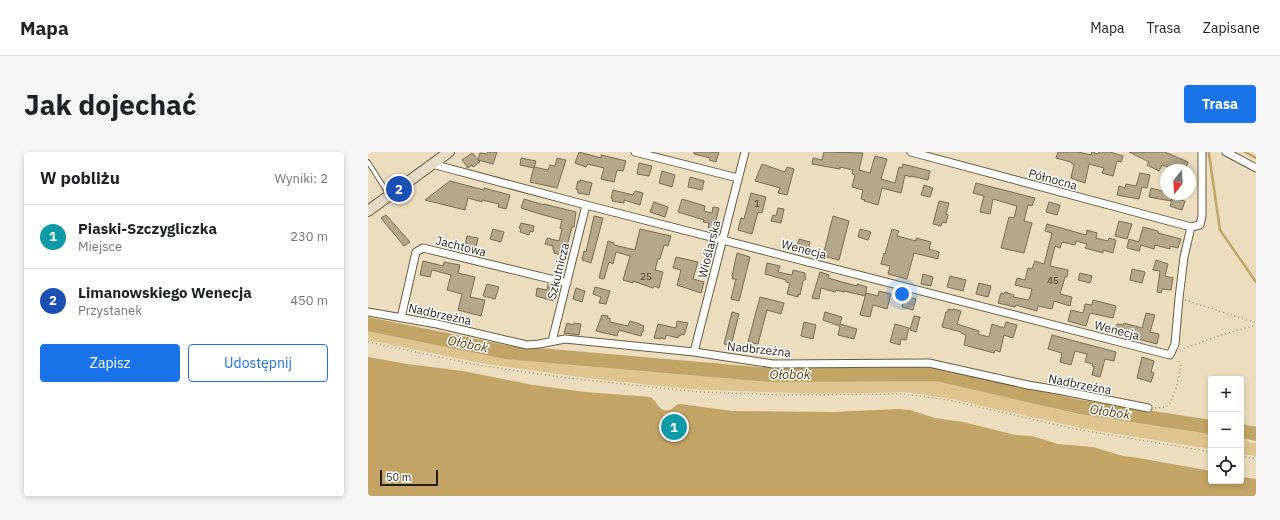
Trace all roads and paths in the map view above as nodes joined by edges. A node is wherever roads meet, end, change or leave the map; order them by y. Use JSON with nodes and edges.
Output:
{"nodes":[{"id":1,"x":449,"y":152,"type":"edge"},
{"id":2,"x":635,"y":152,"type":"edge"},
{"id":3,"x":745,"y":152,"type":"edge"},
{"id":4,"x":910,"y":152,"type":"edge"},
{"id":5,"x":1202,"y":152,"type":"edge"},
{"id":6,"x":1226,"y":152,"type":"edge"},
{"id":7,"x":934,"y":155,"type":"edge"},
{"id":8,"x":368,"y":162,"type":"edge"},
{"id":9,"x":432,"y":164,"type":"junction"},
{"id":10,"x":1256,"y":168,"type":"edge"},
{"id":11,"x":738,"y":178,"type":"junction"},
{"id":12,"x":389,"y":196,"type":"junction"},
{"id":13,"x":586,"y":205,"type":"junction"},
{"id":14,"x":370,"y":208,"type":"edge"},
{"id":15,"x":1190,"y":227,"type":"junction"},
{"id":16,"x":722,"y":240,"type":"junction"},
{"id":17,"x":567,"y":283,"type":"junction"},
{"id":18,"x":1178,"y":298,"type":"junction"},
{"id":19,"x":368,"y":312,"type":"edge"},
{"id":20,"x":401,"y":318,"type":"junction"},
{"id":21,"x":1256,"y":324,"type":"edge"},
{"id":22,"x":552,"y":341,"type":"junction"},
{"id":23,"x":368,"y":342,"type":"edge"},
{"id":24,"x":694,"y":352,"type":"junction"},
{"id":25,"x":1170,"y":355,"type":"junction"},
{"id":26,"x":1148,"y":408,"type":"joint"},
{"id":27,"x":1208,"y":452,"type":"edge"},
{"id":28,"x":1244,"y":457,"type":"edge"},
{"id":29,"x":1256,"y":459,"type":"edge"}],
"edges":[{"from":1,"to":9,"type":"street"},
{"from":2,"to":11,"type":"street"},
{"from":3,"to":11,"type":"street","name":"Wioślarska"},
{"from":4,"to":7,"type":"street","name":"Północna"},
{"from":5,"to":15,"type":"street"},
{"from":6,"to":10,"type":"street"},
{"from":7,"to":15,"type":"street","name":"Północna"},
{"from":8,"to":12,"type":"lane"},
{"from":9,"to":12,"type":"street"},
{"from":9,"to":13,"type":"street","name":"Wenecja"},
{"from":11,"to":16,"type":"street","name":"Wioślarska"},
{"from":12,"to":14,"type":"street"},
{"from":13,"to":16,"type":"street","name":"Wenecja"},
{"from":13,"to":17,"type":"street","name":"Szkutnicza"},
{"from":15,"to":18,"type":"street"},
{"from":16,"to":24,"type":"street","name":"Wioślarska"},
{"from":16,"to":25,"type":"street","name":"Wenecja"},
{"from":17,"to":20,"type":"street","name":"Jachtowa"},
{"from":17,"to":22,"type":"street","name":"Szkutnicza"},
{"from":18,"to":21,"type":"path"},
{"from":18,"to":25,"type":"street"},
{"from":19,"to":20,"type":"street","name":"Nadbrzeżna"},
{"from":20,"to":22,"type":"street","name":"Nadbrzeżna"},
{"from":21,"to":25,"type":"path"},
{"from":22,"to":24,"type":"street","name":"Nadbrzeżna"},
{"from":23,"to":27,"type":"path"},
{"from":24,"to":26,"type":"street","name":"Nadbrzeżna"},
{"from":25,"to":26,"type":"path"},
{"from":28,"to":29,"type":"path"}]}
